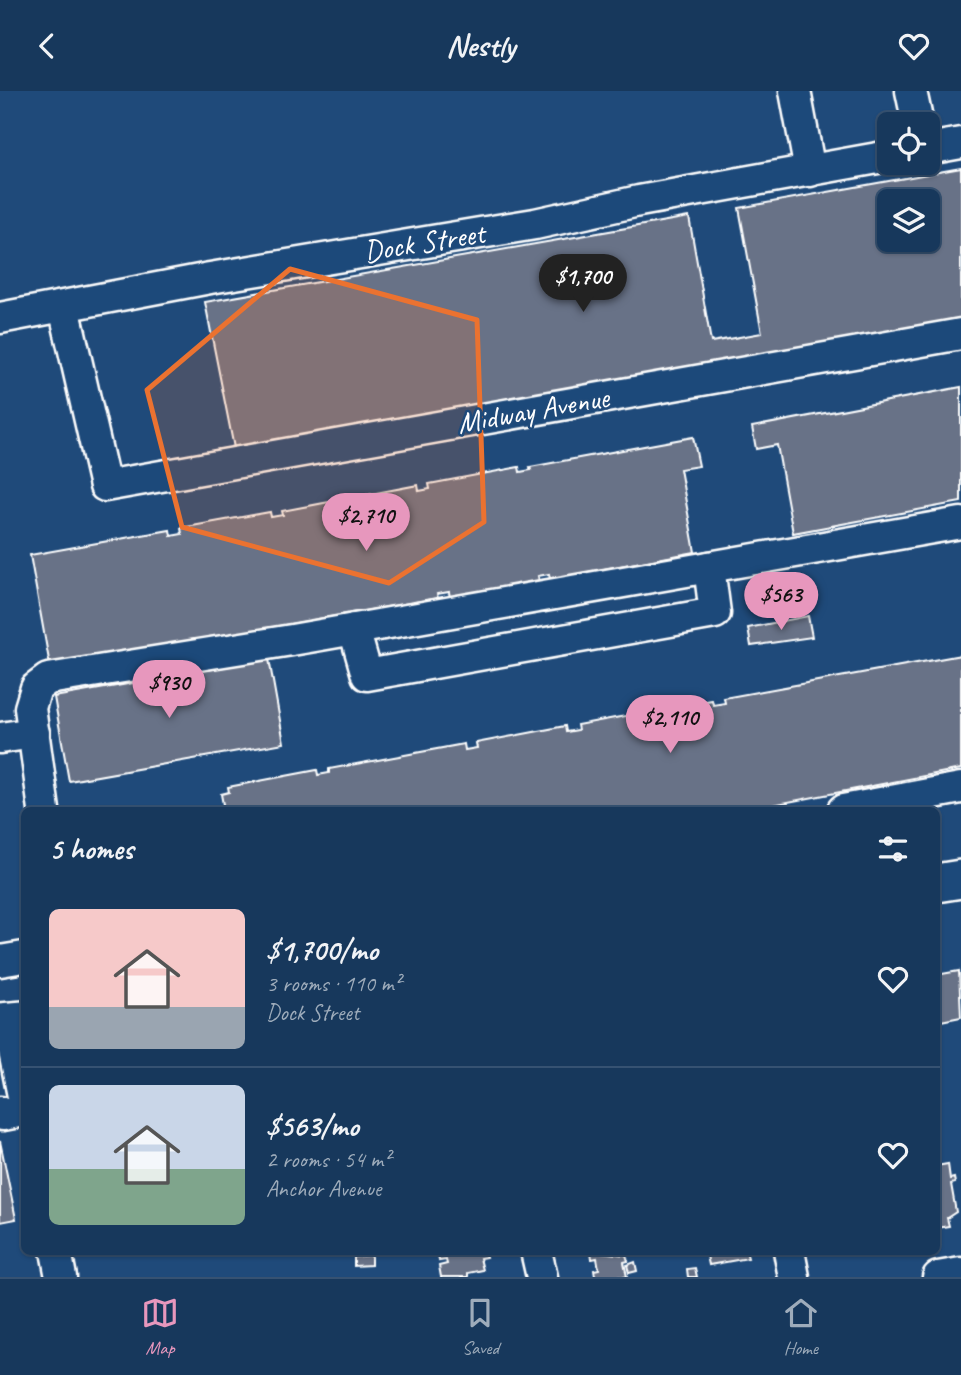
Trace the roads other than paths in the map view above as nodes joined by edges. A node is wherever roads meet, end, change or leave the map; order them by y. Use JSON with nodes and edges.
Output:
{"nodes":[{"id":1,"x":795,"y":91,"type":"edge"},
{"id":2,"x":911,"y":91,"type":"edge"},
{"id":3,"x":915,"y":112,"type":"edge"},
{"id":4,"x":961,"y":143,"type":"edge"},
{"id":5,"x":940,"y":147,"type":"edge"},
{"id":6,"x":877,"y":158,"type":"edge"},
{"id":7,"x":810,"y":171,"type":"junction"},
{"id":8,"x":64,"y":307,"type":"junction"},
{"id":9,"x":0,"y":319,"type":"edge"},
{"id":10,"x":961,"y":334,"type":"edge"},
{"id":11,"x":961,"y":523,"type":"edge"},
{"id":12,"x":709,"y":567,"type":"junction"},
{"id":13,"x":354,"y":629,"type":"junction"},
{"id":14,"x":34,"y":733,"type":"junction"},
{"id":15,"x":0,"y":738,"type":"edge"},
{"id":16,"x":961,"y":788,"type":"edge"},
{"id":17,"x":44,"y":807,"type":"edge"},
{"id":18,"x":859,"y":807,"type":"edge"},
{"id":19,"x":961,"y":879,"type":"edge"},
{"id":20,"x":940,"y":882,"type":"edge"},
{"id":21,"x":21,"y":958,"type":"edge"},
{"id":22,"x":0,"y":961,"type":"edge"},
{"id":23,"x":11,"y":1021,"type":"edge"},
{"id":24,"x":21,"y":1083,"type":"edge"},
{"id":25,"x":0,"y":1112,"type":"edge"},
{"id":26,"x":21,"y":1112,"type":"edge"},
{"id":27,"x":57,"y":1255,"type":"edge"},
{"id":28,"x":537,"y":1255,"type":"edge"},
{"id":29,"x":790,"y":1255,"type":"edge"},
{"id":30,"x":961,"y":1273,"type":"edge"},
{"id":31,"x":61,"y":1277,"type":"edge"},
{"id":32,"x":542,"y":1277,"type":"edge"},
{"id":33,"x":794,"y":1277,"type":"edge"},
{"id":34,"x":938,"y":1277,"type":"edge"}],
"edges":[{"from":1,"to":7,"type":"street"},
{"from":2,"to":3,"type":"street"},
{"from":4,"to":5,"type":"street"},
{"from":6,"to":7,"type":"street","name":"Dock Street"},
{"from":7,"to":8,"type":"street","name":"Dock Street"},
{"from":8,"to":9,"type":"street","name":"Dock Street"},
{"from":8,"to":10,"type":"street","name":"Midway Avenue"},
{"from":11,"to":12,"type":"street"},
{"from":12,"to":13,"type":"street"},
{"from":12,"to":13,"type":"street"},
{"from":13,"to":14,"type":"street"},
{"from":14,"to":15,"type":"street"},
{"from":14,"to":17,"type":"street"},
{"from":16,"to":18,"type":"street"},
{"from":19,"to":20,"type":"main road"},
{"from":21,"to":22,"type":"street"},
{"from":23,"to":24,"type":"street"},
{"from":25,"to":26,"type":"street"},
{"from":27,"to":31,"type":"street"},
{"from":28,"to":32,"type":"street"},
{"from":29,"to":33,"type":"street"},
{"from":30,"to":34,"type":"street"}]}
